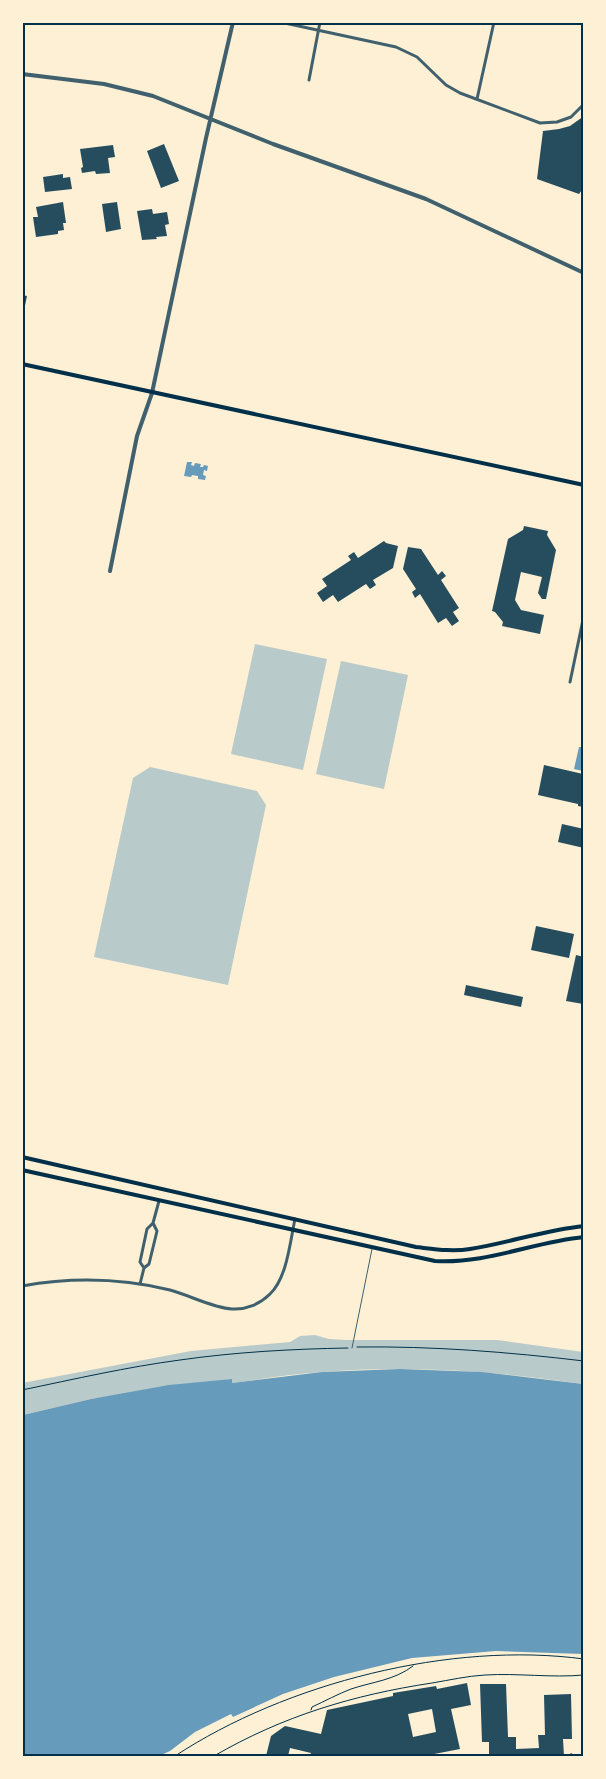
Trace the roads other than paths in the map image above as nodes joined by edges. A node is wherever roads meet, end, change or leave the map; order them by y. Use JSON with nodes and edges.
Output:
{"nodes":[{"id":1,"x":233,"y":22,"type":"edge"},
{"id":2,"x":280,"y":22,"type":"edge"},
{"id":3,"x":320,"y":22,"type":"edge"},
{"id":4,"x":494,"y":22,"type":"edge"},
{"id":5,"x":319,"y":31,"type":"junction"},
{"id":6,"x":22,"y":74,"type":"edge"},
{"id":7,"x":309,"y":80,"type":"dead end"},
{"id":8,"x":477,"y":99,"type":"junction"},
{"id":9,"x":584,"y":104,"type":"edge"},
{"id":10,"x":210,"y":120,"type":"junction"},
{"id":11,"x":584,"y":273,"type":"edge"},
{"id":12,"x":22,"y":364,"type":"edge"},
{"id":13,"x":152,"y":393,"type":"junction"},
{"id":14,"x":584,"y":485,"type":"edge"},
{"id":15,"x":110,"y":571,"type":"dead end"},
{"id":16,"x":584,"y":615,"type":"edge"},
{"id":17,"x":570,"y":682,"type":"dead end"},
{"id":18,"x":22,"y":1157,"type":"edge"},
{"id":19,"x":22,"y":1170,"type":"edge"},
{"id":20,"x":159,"y":1200,"type":"junction"},
{"id":21,"x":295,"y":1219,"type":"junction"},
{"id":22,"x":153,"y":1223,"type":"junction"},
{"id":23,"x":584,"y":1226,"type":"edge"},
{"id":24,"x":292,"y":1230,"type":"junction"},
{"id":25,"x":584,"y":1237,"type":"edge"},
{"id":26,"x":373,"y":1248,"type":"junction"},
{"id":27,"x":144,"y":1268,"type":"junction"},
{"id":28,"x":140,"y":1284,"type":"junction"},
{"id":29,"x":22,"y":1286,"type":"edge"},
{"id":30,"x":352,"y":1348,"type":"road end"},
{"id":31,"x":571,"y":1754,"type":"dead end"},
{"id":32,"x":574,"y":1756,"type":"edge"}],
"edges":[{"from":1,"to":10,"type":"street"},
{"from":2,"to":5,"type":"street"},
{"from":3,"to":5,"type":"street"},
{"from":4,"to":8,"type":"street"},
{"from":5,"to":7,"type":"street"},
{"from":5,"to":8,"type":"street"},
{"from":6,"to":10,"type":"street"},
{"from":8,"to":9,"type":"street"},
{"from":10,"to":11,"type":"street"},
{"from":10,"to":13,"type":"street"},
{"from":12,"to":13,"type":"main road"},
{"from":13,"to":14,"type":"main road"},
{"from":13,"to":15,"type":"street"},
{"from":16,"to":17,"type":"street"},
{"from":18,"to":21,"type":"main road"},
{"from":19,"to":20,"type":"main road"},
{"from":20,"to":22,"type":"street"},
{"from":20,"to":24,"type":"main road"},
{"from":21,"to":23,"type":"main road"},
{"from":21,"to":24,"type":"street"},
{"from":22,"to":27,"type":"street"},
{"from":22,"to":27,"type":"street"},
{"from":24,"to":26,"type":"main road"},
{"from":24,"to":28,"type":"street"},
{"from":25,"to":26,"type":"main road"},
{"from":26,"to":30,"type":"lane"},
{"from":27,"to":28,"type":"street"},
{"from":28,"to":29,"type":"street"},
{"from":31,"to":32,"type":"street"}]}
